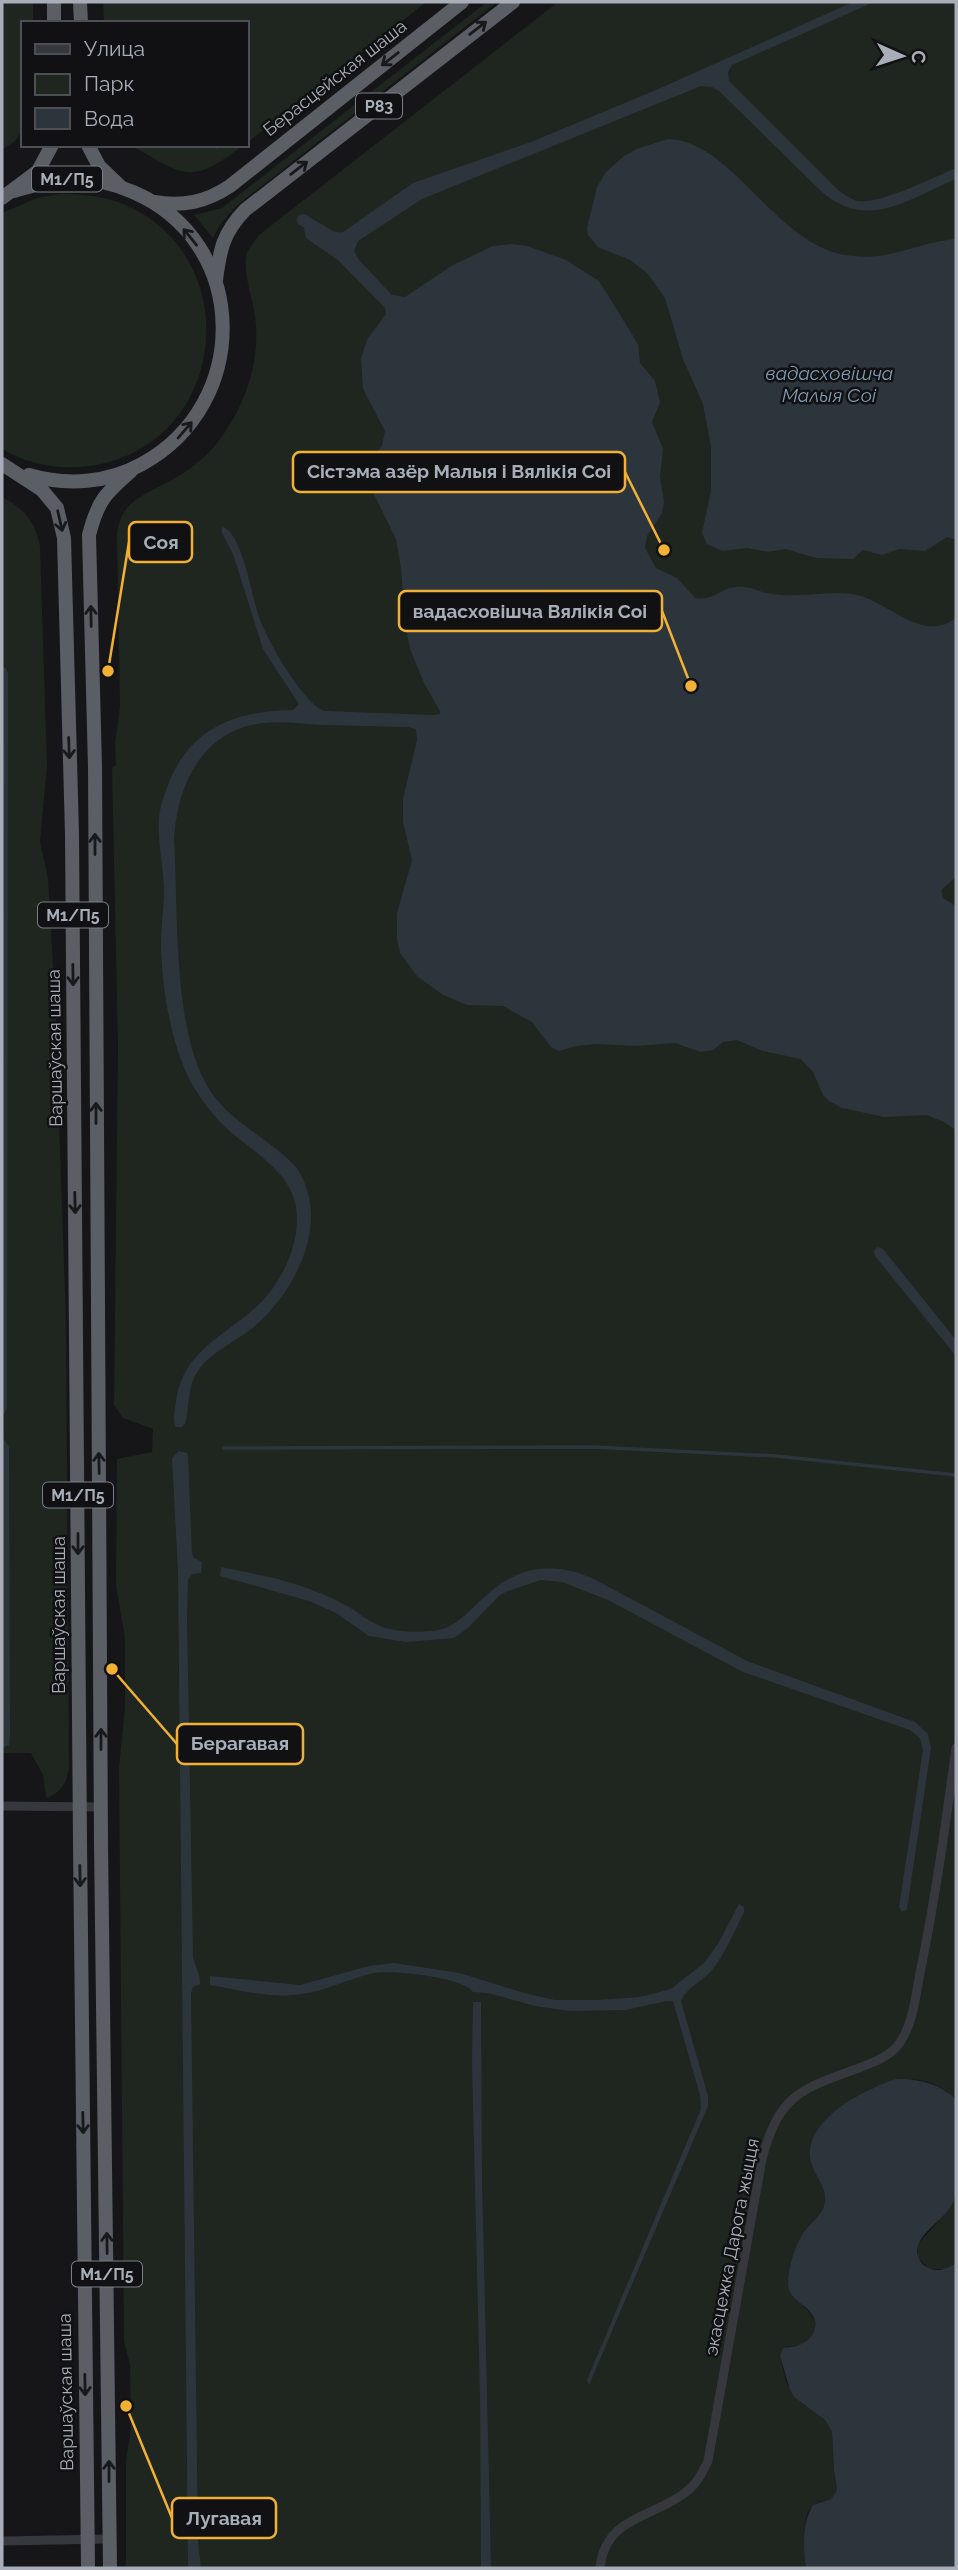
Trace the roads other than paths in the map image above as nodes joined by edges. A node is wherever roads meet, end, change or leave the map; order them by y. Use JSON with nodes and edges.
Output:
{"nodes":[{"id":1,"x":54,"y":2,"type":"edge"},
{"id":2,"x":80,"y":2,"type":"edge"},
{"id":3,"x":462,"y":2,"type":"edge"},
{"id":4,"x":513,"y":2,"type":"edge"},
{"id":5,"x":54,"y":21,"type":"edge"},
{"id":6,"x":81,"y":21,"type":"edge"},
{"id":7,"x":51,"y":147,"type":"edge"},
{"id":8,"x":89,"y":147,"type":"edge"},
{"id":9,"x":121,"y":187,"type":"junction"},
{"id":10,"x":8,"y":194,"type":"edge"},
{"id":11,"x":152,"y":202,"type":"junction"},
{"id":12,"x":216,"y":281,"type":"junction"},
{"id":13,"x":2,"y":464,"type":"edge"},
{"id":14,"x":131,"y":471,"type":"junction"},
{"id":15,"x":16,"y":472,"type":"junction"},
{"id":16,"x":956,"y":1748,"type":"edge"},
{"id":17,"x":2,"y":1807,"type":"edge"},
{"id":18,"x":80,"y":1807,"type":"junction"},
{"id":19,"x":102,"y":1807,"type":"junction"},
{"id":20,"x":109,"y":2539,"type":"junction"},
{"id":21,"x":88,"y":2540,"type":"junction"},
{"id":22,"x":2,"y":2541,"type":"edge"},
{"id":23,"x":88,"y":2568,"type":"edge"},
{"id":24,"x":110,"y":2568,"type":"edge"},
{"id":25,"x":600,"y":2568,"type":"edge"}],
"edges":[{"from":1,"to":5,"type":"highway"},
{"from":2,"to":6,"type":"highway"},
{"from":3,"to":11,"type":"highway","name":"Берасцейская шаша","number":"Р83","one_way":true},
{"from":12,"to":4,"type":"highway","number":"Р83","one_way":true},
{"from":7,"to":10,"type":"highway","name":"Варшаўская шаша","number":"М1/П5"},
{"from":8,"to":9,"type":"highway","name":"Варшаўская шаша","number":"М1/П5"},
{"from":9,"to":10,"type":"highway","name":"Варшаўская шаша","number":"М1/П5"},
{"from":9,"to":11,"type":"highway","name":"Варшаўская шаша","number":"М1/П5"},
{"from":12,"to":11,"type":"highway","name":"Варшаўская шаша","number":"М1/П5","one_way":true},
{"from":14,"to":12,"type":"highway","name":"Варшаўская шаша","number":"М1/П5","one_way":true},
{"from":13,"to":15,"type":"highway","name":"Варшаўская шаша","number":"М1/П5"},
{"from":14,"to":15,"type":"highway","name":"Варшаўская шаша","number":"М1/П5"},
{"from":19,"to":14,"type":"highway","name":"Варшаўская шаша","number":"М1/П5","one_way":true},
{"from":15,"to":18,"type":"highway","name":"Варшаўская шаша","number":"М1/П5","one_way":true},
{"from":16,"to":25,"type":"street","name":"экасцежка Дарога жыцця"},
{"from":17,"to":18,"type":"street"},
{"from":18,"to":19,"type":"street"},
{"from":18,"to":21,"type":"highway","name":"Варшаўская шаша","number":"М1/П5","one_way":true},
{"from":20,"to":19,"type":"highway","name":"Варшаўская шаша","number":"М1/П5","one_way":true},
{"from":20,"to":21,"type":"street"},
{"from":20,"to":24,"type":"highway","name":"Варшаўская шаша","number":"М1/П5"},
{"from":21,"to":22,"type":"street"},
{"from":21,"to":23,"type":"highway","name":"Варшаўская шаша","number":"М1/П5"}]}
